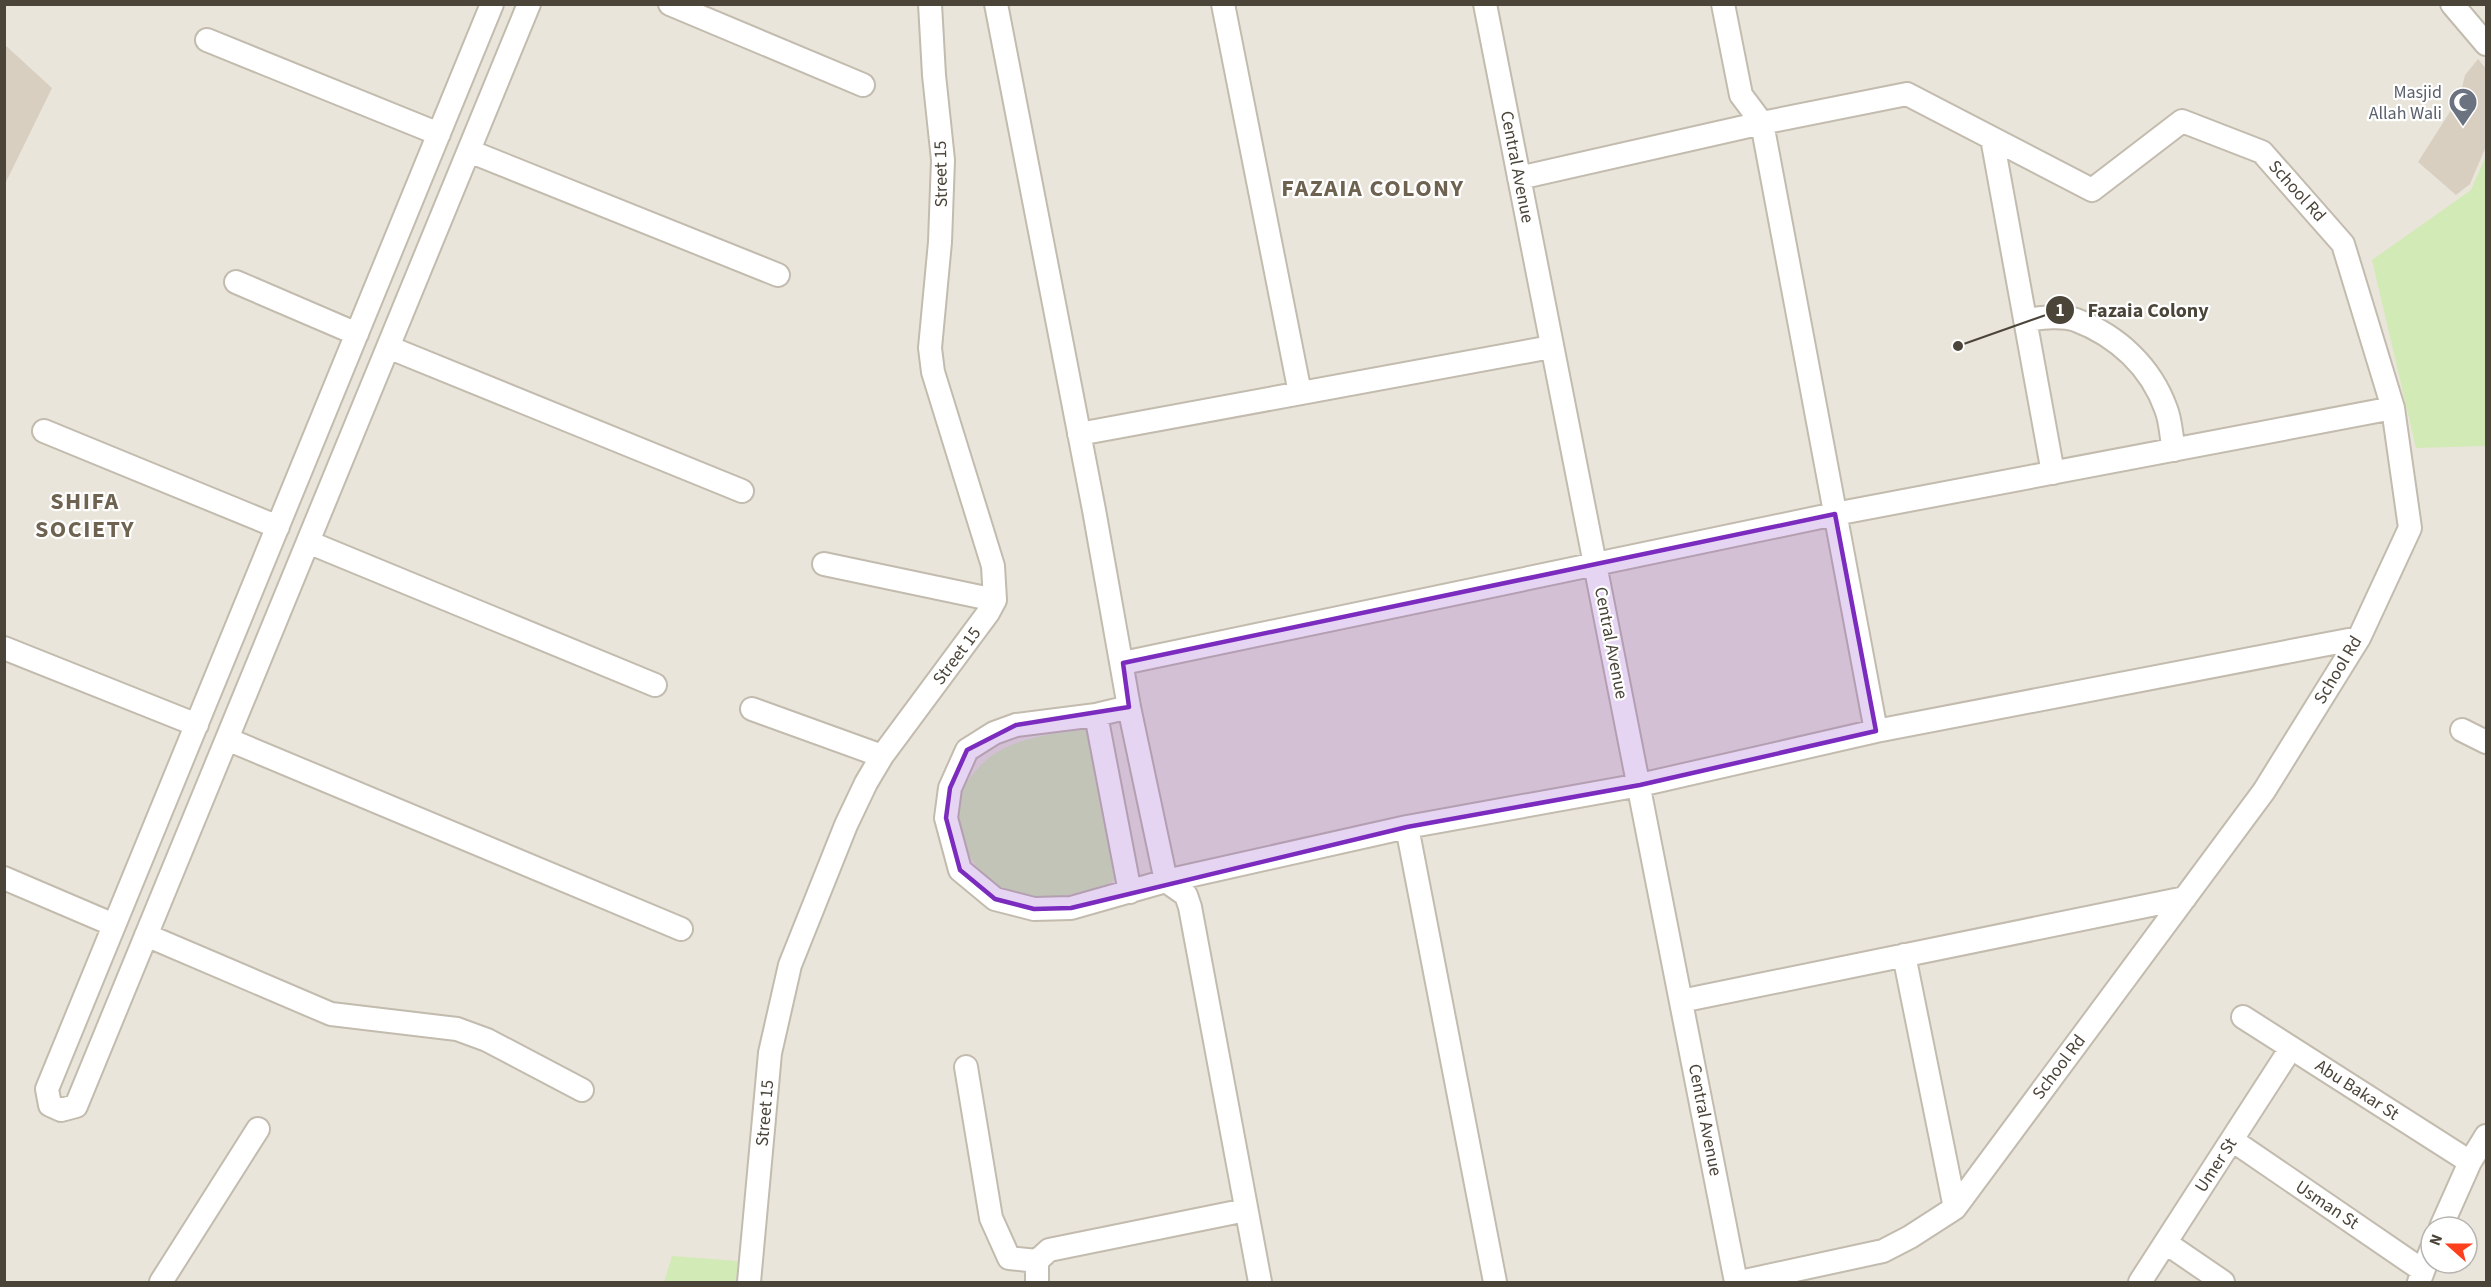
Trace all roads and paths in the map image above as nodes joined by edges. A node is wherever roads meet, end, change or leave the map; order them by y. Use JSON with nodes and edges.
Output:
{"nodes":[{"id":1,"x":492,"y":4,"type":"edge"},
{"id":2,"x":530,"y":4,"type":"edge"},
{"id":3,"x":670,"y":4,"type":"edge"},
{"id":4,"x":930,"y":4,"type":"edge"},
{"id":5,"x":996,"y":4,"type":"edge"},
{"id":6,"x":1223,"y":4,"type":"edge"},
{"id":7,"x":1485,"y":4,"type":"edge"},
{"id":8,"x":1723,"y":4,"type":"edge"},
{"id":9,"x":2452,"y":4,"type":"edge"},
{"id":10,"x":207,"y":40,"type":"dead end"},
{"id":11,"x":2487,"y":44,"type":"edge"},
{"id":12,"x":863,"y":86,"type":"dead end"},
{"id":13,"x":1762,"y":123,"type":"junction"},
{"id":14,"x":439,"y":134,"type":"junction"},
{"id":15,"x":1992,"y":138,"type":"junction"},
{"id":16,"x":469,"y":150,"type":"junction"},
{"id":17,"x":1519,"y":178,"type":"junction"},
{"id":18,"x":778,"y":275,"type":"dead end"},
{"id":19,"x":236,"y":282,"type":"dead end"},
{"id":20,"x":2025,"y":320,"type":"junction"},
{"id":21,"x":357,"y":333,"type":"junction"},
{"id":22,"x":388,"y":347,"type":"junction"},
{"id":23,"x":1551,"y":347,"type":"junction"},
{"id":24,"x":1300,"y":393,"type":"junction"},
{"id":25,"x":2393,"y":408,"type":"junction"},
{"id":26,"x":44,"y":431,"type":"dead end"},
{"id":27,"x":1079,"y":434,"type":"junction"},
{"id":28,"x":2174,"y":450,"type":"junction"},
{"id":29,"x":2053,"y":473,"type":"junction"},
{"id":30,"x":742,"y":491,"type":"dead end"},
{"id":31,"x":1835,"y":514,"type":"junction"},
{"id":32,"x":278,"y":527,"type":"junction"},
{"id":33,"x":308,"y":542,"type":"junction"},
{"id":34,"x":1595,"y":563,"type":"junction"},
{"id":35,"x":824,"y":564,"type":"dead end"},
{"id":36,"x":995,"y":600,"type":"junction"},
{"id":37,"x":2359,"y":638,"type":"junction"},
{"id":38,"x":4,"y":648,"type":"edge"},
{"id":39,"x":1123,"y":663,"type":"junction"},
{"id":40,"x":655,"y":685,"type":"dead end"},
{"id":41,"x":1129,"y":707,"type":"junction"},
{"id":42,"x":752,"y":709,"type":"dead end"},
{"id":43,"x":1096,"y":715,"type":"junction"},
{"id":44,"x":196,"y":725,"type":"junction"},
{"id":45,"x":2462,"y":730,"type":"dead end"},
{"id":46,"x":1876,"y":731,"type":"junction"},
{"id":47,"x":227,"y":739,"type":"junction"},
{"id":48,"x":2487,"y":742,"type":"edge"},
{"id":49,"x":882,"y":756,"type":"junction"},
{"id":50,"x":1640,"y":785,"type":"junction"},
{"id":51,"x":1407,"y":826,"type":"junction"},
{"id":52,"x":4,"y":878,"type":"edge"},
{"id":53,"x":1166,"y":881,"type":"junction"},
{"id":54,"x":1130,"y":892,"type":"junction"},
{"id":55,"x":2186,"y":898,"type":"junction"},
{"id":56,"x":114,"y":925,"type":"junction"},
{"id":57,"x":681,"y":929,"type":"dead end"},
{"id":58,"x":146,"y":935,"type":"junction"},
{"id":59,"x":1904,"y":955,"type":"junction"},
{"id":60,"x":1682,"y":1001,"type":"junction"},
{"id":61,"x":2243,"y":1017,"type":"dead end"},
{"id":62,"x":2291,"y":1048,"type":"junction"},
{"id":63,"x":966,"y":1066,"type":"dead end"},
{"id":64,"x":582,"y":1090,"type":"dead end"},
{"id":65,"x":258,"y":1130,"type":"dead end"},
{"id":66,"x":2487,"y":1136,"type":"edge"},
{"id":67,"x":2232,"y":1140,"type":"junction"},
{"id":68,"x":2470,"y":1162,"type":"junction"},
{"id":69,"x":1955,"y":1208,"type":"junction"},
{"id":70,"x":1246,"y":1210,"type":"junction"},
{"id":71,"x":2446,"y":1215,"type":"edge"},
{"id":72,"x":2166,"y":1244,"type":"junction"},
{"id":73,"x":2419,"y":1264,"type":"edge"},
{"id":74,"x":1033,"y":1276,"type":"edge"},
{"id":75,"x":161,"y":1282,"type":"edge"},
{"id":76,"x":749,"y":1282,"type":"edge"},
{"id":77,"x":1260,"y":1282,"type":"edge"},
{"id":78,"x":1495,"y":1282,"type":"edge"},
{"id":79,"x":1738,"y":1282,"type":"edge"},
{"id":80,"x":2140,"y":1282,"type":"edge"},
{"id":81,"x":2223,"y":1282,"type":"edge"}],
"edges":[{"from":1,"to":14,"type":"street"},
{"from":2,"to":16,"type":"street"},
{"from":3,"to":12,"type":"street"},
{"from":4,"to":36,"type":"street","name":"Street 15"},
{"from":5,"to":27,"type":"street"},
{"from":6,"to":24,"type":"street"},
{"from":7,"to":17,"type":"street","name":"Central Avenue"},
{"from":8,"to":13,"type":"street"},
{"from":9,"to":11,"type":"street"},
{"from":10,"to":14,"type":"street"},
{"from":13,"to":15,"type":"street"},
{"from":13,"to":17,"type":"street"},
{"from":13,"to":31,"type":"street"},
{"from":14,"to":21,"type":"street"},
{"from":15,"to":20,"type":"street"},
{"from":15,"to":25,"type":"street","name":"School Rd"},
{"from":16,"to":18,"type":"street"},
{"from":16,"to":22,"type":"street"},
{"from":17,"to":23,"type":"street","name":"Central Avenue"},
{"from":19,"to":21,"type":"street"},
{"from":20,"to":28,"type":"street"},
{"from":20,"to":29,"type":"street"},
{"from":21,"to":32,"type":"street"},
{"from":22,"to":30,"type":"street"},
{"from":22,"to":33,"type":"street"},
{"from":23,"to":24,"type":"street"},
{"from":23,"to":34,"type":"street","name":"Central Avenue"},
{"from":24,"to":27,"type":"street"},
{"from":25,"to":28,"type":"street"},
{"from":25,"to":37,"type":"street","name":"School Rd"},
{"from":26,"to":32,"type":"street"},
{"from":27,"to":39,"type":"street"},
{"from":28,"to":29,"type":"street"},
{"from":29,"to":31,"type":"street"},
{"from":31,"to":34,"type":"street"},
{"from":31,"to":46,"type":"street"},
{"from":32,"to":44,"type":"street"},
{"from":33,"to":40,"type":"street"},
{"from":33,"to":47,"type":"street"},
{"from":34,"to":39,"type":"street"},
{"from":34,"to":50,"type":"street","name":"Central Avenue"},
{"from":35,"to":36,"type":"street"},
{"from":36,"to":49,"type":"street","name":"Street 15"},
{"from":37,"to":46,"type":"street"},
{"from":37,"to":55,"type":"street","name":"School Rd"},
{"from":38,"to":44,"type":"street"},
{"from":39,"to":41,"type":"street"},
{"from":41,"to":43,"type":"street"},
{"from":41,"to":53,"type":"street"},
{"from":42,"to":49,"type":"street"},
{"from":43,"to":54,"type":"street"},
{"from":43,"to":54,"type":"street"},
{"from":44,"to":56,"type":"street"},
{"from":45,"to":48,"type":"street"},
{"from":46,"to":50,"type":"street"},
{"from":47,"to":57,"type":"street"},
{"from":47,"to":58,"type":"street"},
{"from":49,"to":76,"type":"street","name":"Street 15"},
{"from":50,"to":51,"type":"street"},
{"from":50,"to":60,"type":"street","name":"Central Avenue"},
{"from":51,"to":53,"type":"street"},
{"from":51,"to":78,"type":"street"},
{"from":52,"to":56,"type":"street"},
{"from":53,"to":54,"type":"street"},
{"from":53,"to":70,"type":"street"},
{"from":55,"to":59,"type":"street"},
{"from":55,"to":69,"type":"street","name":"School Rd"},
{"from":56,"to":58,"type":"street"},
{"from":58,"to":64,"type":"street"},
{"from":59,"to":60,"type":"street"},
{"from":59,"to":69,"type":"street"},
{"from":60,"to":79,"type":"street","name":"Central Avenue"},
{"from":61,"to":62,"type":"street","name":"Abu Bakar St"},
{"from":62,"to":67,"type":"street","name":"Umer St"},
{"from":62,"to":68,"type":"street","name":"Abu Bakar St"},
{"from":63,"to":74,"type":"street"},
{"from":65,"to":75,"type":"street"},
{"from":66,"to":68,"type":"street"},
{"from":67,"to":72,"type":"street","name":"Umer St"},
{"from":67,"to":73,"type":"street","name":"Usman St"},
{"from":68,"to":71,"type":"street"},
{"from":69,"to":79,"type":"street"},
{"from":70,"to":74,"type":"street"},
{"from":70,"to":77,"type":"street"},
{"from":72,"to":80,"type":"street","name":"Umer St"},
{"from":72,"to":81,"type":"street"}]}
